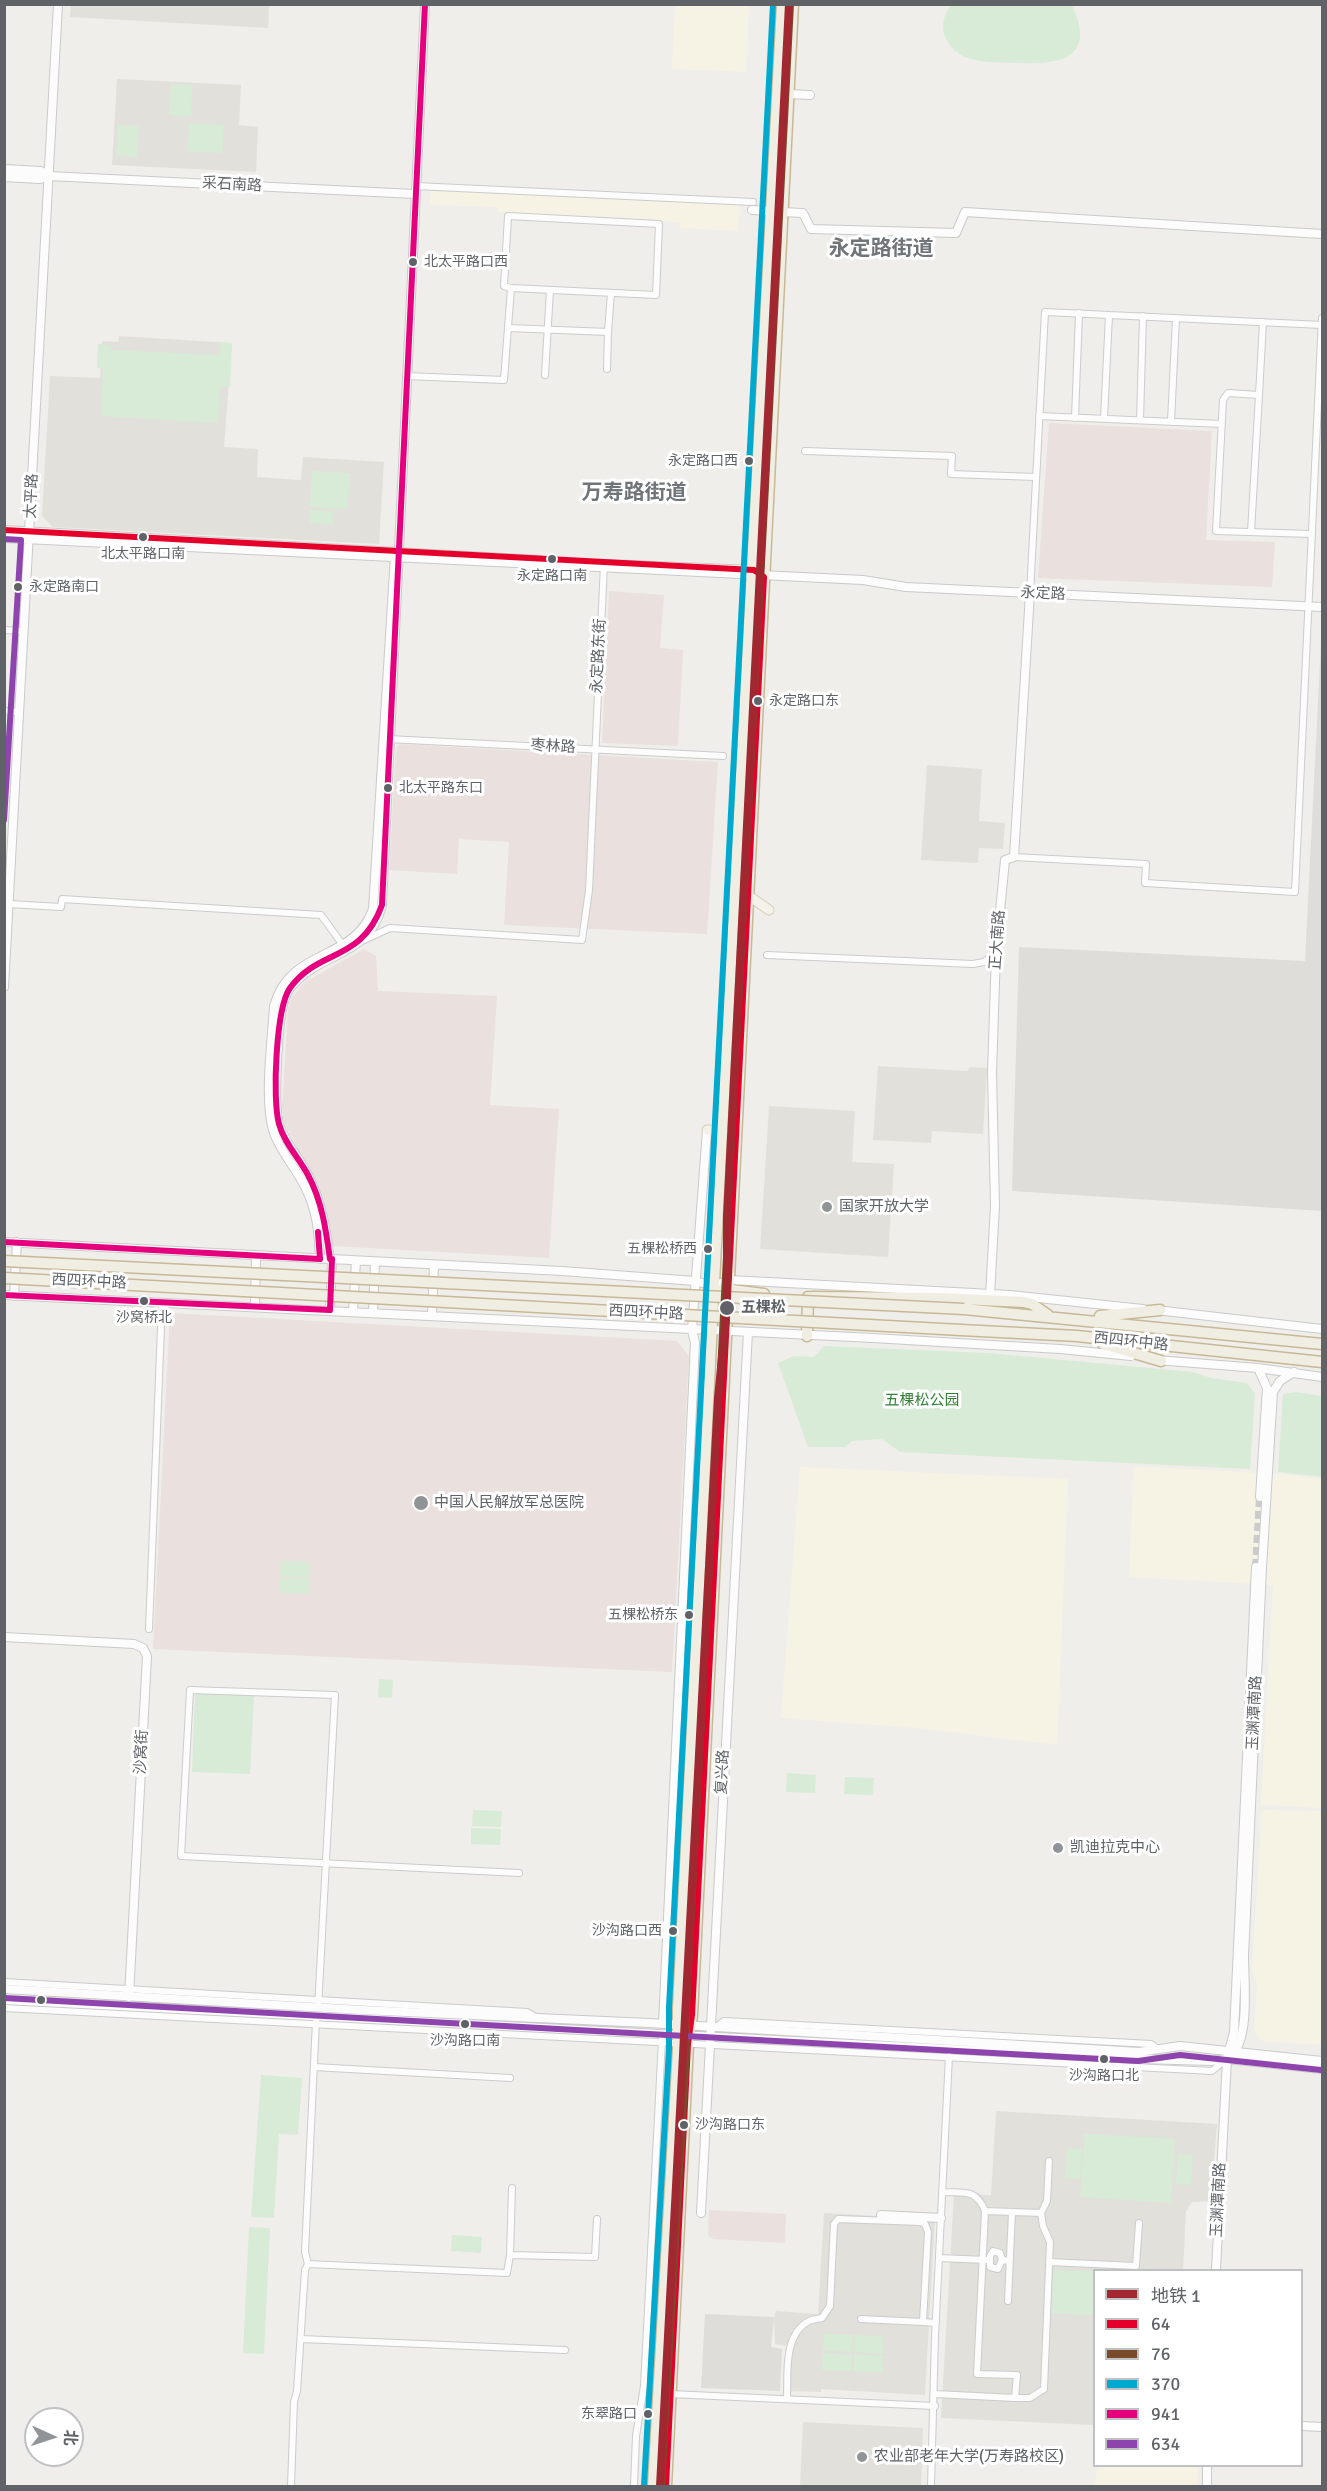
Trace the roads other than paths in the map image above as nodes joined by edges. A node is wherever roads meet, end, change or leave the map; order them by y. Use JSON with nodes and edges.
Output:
{"nodes":[{"id":1,"x":58,"y":4,"type":"edge"},
{"id":2,"x":425,"y":4,"type":"edge"},
{"id":3,"x":782,"y":4,"type":"edge"},
{"id":4,"x":793,"y":4,"type":"edge"},
{"id":5,"x":788,"y":93,"type":"junction"},
{"id":6,"x":810,"y":95,"type":"dead end"},
{"id":7,"x":4,"y":169,"type":"edge"},
{"id":8,"x":49,"y":176,"type":"junction"},
{"id":9,"x":4,"y":177,"type":"edge"},
{"id":10,"x":415,"y":190,"type":"junction"},
{"id":11,"x":752,"y":206,"type":"joint"},
{"id":12,"x":777,"y":211,"type":"junction"},
{"id":13,"x":1323,"y":234,"type":"edge"},
{"id":14,"x":511,"y":288,"type":"junction"},
{"id":15,"x":550,"y":290,"type":"junction"},
{"id":16,"x":611,"y":293,"type":"junction"},
{"id":17,"x":1079,"y":313,"type":"junction"},
{"id":18,"x":1109,"y":315,"type":"junction"},
{"id":19,"x":1143,"y":316,"type":"junction"},
{"id":20,"x":1176,"y":318,"type":"junction"},
{"id":21,"x":1323,"y":318,"type":"edge"},
{"id":22,"x":1263,"y":322,"type":"junction"},
{"id":23,"x":1322,"y":325,"type":"edge"},
{"id":24,"x":508,"y":328,"type":"junction"},
{"id":25,"x":548,"y":329,"type":"junction"},
{"id":26,"x":608,"y":332,"type":"junction"},
{"id":27,"x":607,"y":369,"type":"dead end"},
{"id":28,"x":545,"y":375,"type":"dead end"},
{"id":29,"x":406,"y":376,"type":"junction"},
{"id":30,"x":1259,"y":395,"type":"junction"},
{"id":31,"x":1039,"y":416,"type":"junction"},
{"id":32,"x":1075,"y":418,"type":"junction"},
{"id":33,"x":1104,"y":419,"type":"junction"},
{"id":34,"x":1140,"y":420,"type":"junction"},
{"id":35,"x":1171,"y":422,"type":"junction"},
{"id":36,"x":1222,"y":424,"type":"junction"},
{"id":37,"x":805,"y":451,"type":"dead end"},
{"id":38,"x":1036,"y":477,"type":"junction"},
{"id":39,"x":4,"y":530,"type":"edge"},
{"id":40,"x":1251,"y":532,"type":"junction"},
{"id":41,"x":1312,"y":534,"type":"junction"},
{"id":42,"x":30,"y":535,"type":"junction"},
{"id":43,"x":4,"y":538,"type":"edge"},
{"id":44,"x":397,"y":557,"type":"junction"},
{"id":45,"x":604,"y":566,"type":"junction"},
{"id":46,"x":757,"y":574,"type":"junction"},
{"id":47,"x":1030,"y":593,"type":"junction"},
{"id":48,"x":1309,"y":606,"type":"junction"},
{"id":49,"x":1323,"y":607,"type":"edge"},
{"id":50,"x":4,"y":630,"type":"edge"},
{"id":51,"x":24,"y":631,"type":"junction"},
{"id":52,"x":4,"y":711,"type":"edge"},
{"id":53,"x":19,"y":712,"type":"junction"},
{"id":54,"x":387,"y":739,"type":"junction"},
{"id":55,"x":594,"y":750,"type":"junction"},
{"id":56,"x":723,"y":756,"type":"dead end"},
{"id":57,"x":1014,"y":856,"type":"junction"},
{"id":58,"x":748,"y":896,"type":"junction"},
{"id":59,"x":9,"y":904,"type":"junction"},
{"id":60,"x":769,"y":910,"type":"dead end"},
{"id":61,"x":361,"y":942,"type":"junction"},
{"id":62,"x":345,"y":949,"type":"junction"},
{"id":63,"x":996,"y":952,"type":"junction"},
{"id":64,"x":767,"y":955,"type":"dead end"},
{"id":65,"x":4,"y":987,"type":"edge"},
{"id":66,"x":707,"y":1130,"type":"joint"},
{"id":67,"x":723,"y":1131,"type":"junction"},
{"id":68,"x":4,"y":1242,"type":"edge"},
{"id":69,"x":17,"y":1242,"type":"junction"},
{"id":70,"x":256,"y":1256,"type":"junction"},
{"id":71,"x":320,"y":1259,"type":"junction"},
{"id":72,"x":331,"y":1259,"type":"junction"},
{"id":73,"x":4,"y":1261,"type":"edge"},
{"id":74,"x":356,"y":1261,"type":"junction"},
{"id":75,"x":375,"y":1262,"type":"junction"},
{"id":76,"x":434,"y":1265,"type":"junction"},
{"id":77,"x":4,"y":1278,"type":"edge"},
{"id":78,"x":695,"y":1281,"type":"junction"},
{"id":79,"x":714,"y":1286,"type":"junction"},
{"id":80,"x":729,"y":1286,"type":"junction"},
{"id":81,"x":990,"y":1294,"type":"junction"},
{"id":82,"x":4,"y":1295,"type":"edge"},
{"id":83,"x":14,"y":1296,"type":"junction"},
{"id":84,"x":808,"y":1297,"type":"junction"},
{"id":85,"x":162,"y":1302,"type":"junction"},
{"id":86,"x":255,"y":1307,"type":"junction"},
{"id":87,"x":330,"y":1310,"type":"junction"},
{"id":88,"x":1160,"y":1310,"type":"junction"},
{"id":89,"x":353,"y":1311,"type":"junction"},
{"id":90,"x":373,"y":1312,"type":"junction"},
{"id":91,"x":432,"y":1315,"type":"junction"},
{"id":92,"x":1051,"y":1316,"type":"junction"},
{"id":93,"x":1076,"y":1319,"type":"junction"},
{"id":94,"x":1323,"y":1329,"type":"edge"},
{"id":95,"x":692,"y":1330,"type":"junction"},
{"id":96,"x":712,"y":1331,"type":"junction"},
{"id":97,"x":727,"y":1332,"type":"junction"},
{"id":98,"x":748,"y":1332,"type":"junction"},
{"id":99,"x":807,"y":1336,"type":"junction"},
{"id":100,"x":1077,"y":1336,"type":"junction"},
{"id":101,"x":1323,"y":1344,"type":"edge"},
{"id":102,"x":1161,"y":1361,"type":"junction"},
{"id":103,"x":1323,"y":1362,"type":"edge"},
{"id":104,"x":1258,"y":1368,"type":"junction"},
{"id":105,"x":1294,"y":1372,"type":"junction"},
{"id":106,"x":1323,"y":1377,"type":"edge"},
{"id":107,"x":1260,"y":1497,"type":"tunnel mouth"},
{"id":108,"x":1256,"y":1567,"type":"tunnel mouth"},
{"id":109,"x":148,"y":1629,"type":"dead end"},
{"id":110,"x":4,"y":1637,"type":"edge"},
{"id":111,"x":326,"y":1864,"type":"junction"},
{"id":112,"x":519,"y":1873,"type":"dead end"},
{"id":113,"x":4,"y":1982,"type":"edge"},
{"id":114,"x":4,"y":1989,"type":"edge"},
{"id":115,"x":129,"y":1993,"type":"junction"},
{"id":116,"x":4,"y":2000,"type":"edge"},
{"id":117,"x":4,"y":2008,"type":"edge"},
{"id":118,"x":317,"y":2012,"type":"junction"},
{"id":119,"x":662,"y":2033,"type":"junction"},
{"id":120,"x":710,"y":2034,"type":"junction"},
{"id":121,"x":684,"y":2035,"type":"junction"},
{"id":122,"x":950,"y":2049,"type":"junction"},
{"id":123,"x":1158,"y":2049,"type":"junction"},
{"id":124,"x":1230,"y":2054,"type":"junction"},
{"id":125,"x":1323,"y":2061,"type":"edge"},
{"id":126,"x":315,"y":2067,"type":"junction"},
{"id":127,"x":1323,"y":2069,"type":"edge"},
{"id":128,"x":510,"y":2078,"type":"dead end"},
{"id":129,"x":1049,"y":2161,"type":"dead end"},
{"id":130,"x":512,"y":2188,"type":"dead end"},
{"id":131,"x":942,"y":2192,"type":"junction"},
{"id":132,"x":984,"y":2211,"type":"junction"},
{"id":133,"x":1012,"y":2212,"type":"junction"},
{"id":134,"x":701,"y":2213,"type":"dead end"},
{"id":135,"x":1041,"y":2213,"type":"junction"},
{"id":136,"x":881,"y":2215,"type":"dead end"},
{"id":137,"x":941,"y":2218,"type":"junction"},
{"id":138,"x":597,"y":2219,"type":"dead end"},
{"id":139,"x":1139,"y":2223,"type":"dead end"},
{"id":140,"x":510,"y":2255,"type":"junction"},
{"id":141,"x":939,"y":2258,"type":"junction"},
{"id":142,"x":986,"y":2260,"type":"junction"},
{"id":143,"x":1002,"y":2260,"type":"junction"},
{"id":144,"x":1010,"y":2261,"type":"junction"},
{"id":145,"x":1049,"y":2262,"type":"junction"},
{"id":146,"x":308,"y":2264,"type":"junction"},
{"id":147,"x":1216,"y":2269,"type":"edge"},
{"id":148,"x":1008,"y":2301,"type":"dead end"},
{"id":149,"x":861,"y":2319,"type":"dead end"},
{"id":150,"x":923,"y":2322,"type":"junction"},
{"id":151,"x":936,"y":2323,"type":"junction"},
{"id":152,"x":301,"y":2339,"type":"junction"},
{"id":153,"x":565,"y":2350,"type":"dead end"},
{"id":154,"x":670,"y":2394,"type":"junction"},
{"id":155,"x":935,"y":2394,"type":"junction"},
{"id":156,"x":787,"y":2398,"type":"junction"},
{"id":157,"x":1015,"y":2398,"type":"junction"},
{"id":158,"x":935,"y":2406,"type":"junction"},
{"id":159,"x":1303,"y":2426,"type":"edge"},
{"id":160,"x":1323,"y":2427,"type":"edge"},
{"id":161,"x":1207,"y":2467,"type":"edge"},
{"id":162,"x":291,"y":2487,"type":"edge"},
{"id":163,"x":634,"y":2487,"type":"edge"},
{"id":164,"x":653,"y":2487,"type":"edge"},
{"id":165,"x":666,"y":2487,"type":"edge"},
{"id":166,"x":931,"y":2487,"type":"edge"},
{"id":167,"x":1206,"y":2487,"type":"edge"}],
"edges":[{"from":1,"to":8,"type":"street","name":"太平路"},
{"from":2,"to":10,"type":"street"},
{"from":3,"to":12,"type":"highway","name":"复兴路"},
{"from":4,"to":5,"type":"highway","name":"复兴路"},
{"from":5,"to":6,"type":"street"},
{"from":5,"to":12,"type":"highway","name":"复兴路"},
{"from":7,"to":8,"type":"street"},
{"from":8,"to":9,"type":"street"},
{"from":8,"to":10,"type":"street","name":"采石南路"},
{"from":8,"to":42,"type":"street","name":"太平路"},
{"from":10,"to":11,"type":"street"},
{"from":10,"to":29,"type":"street"},
{"from":11,"to":12,"type":"street"},
{"from":12,"to":13,"type":"street"},
{"from":12,"to":46,"type":"highway","name":"复兴路"},
{"from":14,"to":15,"type":"street"},
{"from":14,"to":16,"type":"street"},
{"from":14,"to":24,"type":"street"},
{"from":15,"to":16,"type":"street"},
{"from":15,"to":25,"type":"street"},
{"from":16,"to":26,"type":"street"},
{"from":17,"to":18,"type":"street"},
{"from":17,"to":31,"type":"street"},
{"from":17,"to":32,"type":"street"},
{"from":18,"to":19,"type":"street"},
{"from":18,"to":33,"type":"street"},
{"from":19,"to":20,"type":"street"},
{"from":19,"to":34,"type":"street"},
{"from":20,"to":22,"type":"street"},
{"from":20,"to":35,"type":"street"},
{"from":21,"to":23,"type":"street"},
{"from":22,"to":23,"type":"street"},
{"from":22,"to":30,"type":"street"},
{"from":23,"to":41,"type":"street"},
{"from":24,"to":25,"type":"street"},
{"from":24,"to":29,"type":"street"},
{"from":25,"to":26,"type":"street"},
{"from":25,"to":28,"type":"street"},
{"from":26,"to":27,"type":"street"},
{"from":29,"to":44,"type":"street"},
{"from":30,"to":36,"type":"street"},
{"from":30,"to":40,"type":"street"},
{"from":31,"to":32,"type":"street"},
{"from":31,"to":38,"type":"street"},
{"from":32,"to":33,"type":"street"},
{"from":33,"to":34,"type":"street"},
{"from":34,"to":35,"type":"street"},
{"from":35,"to":36,"type":"street"},
{"from":36,"to":40,"type":"street"},
{"from":37,"to":38,"type":"street"},
{"from":38,"to":47,"type":"street"},
{"from":39,"to":42,"type":"street","name":"永定路"},
{"from":40,"to":41,"type":"street"},
{"from":41,"to":48,"type":"street"},
{"from":42,"to":43,"type":"street","name":"永定路"},
{"from":42,"to":44,"type":"street","name":"永定路"},
{"from":42,"to":51,"type":"street","name":"太平路"},
{"from":44,"to":45,"type":"street","name":"永定路"},
{"from":44,"to":54,"type":"street"},
{"from":45,"to":46,"type":"street","name":"永定路"},
{"from":45,"to":55,"type":"street","name":"永定路东街"},
{"from":46,"to":47,"type":"street","name":"永定路"},
{"from":46,"to":58,"type":"highway","name":"复兴路"},
{"from":46,"to":67,"type":"highway","name":"复兴路"},
{"from":47,"to":48,"type":"street","name":"永定路"},
{"from":47,"to":57,"type":"street","name":"正大南路"},
{"from":48,"to":49,"type":"street","name":"永定路"},
{"from":48,"to":57,"type":"street"},
{"from":50,"to":51,"type":"street"},
{"from":51,"to":53,"type":"street","name":"太平路"},
{"from":52,"to":53,"type":"street"},
{"from":53,"to":59,"type":"street","name":"太平路"},
{"from":54,"to":55,"type":"street","name":"枣林路"},
{"from":54,"to":61,"type":"street"},
{"from":54,"to":62,"type":"street"},
{"from":55,"to":56,"type":"street","name":"枣林路"},
{"from":55,"to":61,"type":"street","name":"永定路东街"},
{"from":57,"to":63,"type":"street","name":"正大南路"},
{"from":58,"to":60,"type":"main road"},
{"from":58,"to":80,"type":"highway","name":"复兴路"},
{"from":59,"to":62,"type":"street"},
{"from":59,"to":65,"type":"street","name":"太平路"},
{"from":61,"to":62,"type":"street"},
{"from":62,"to":71,"type":"street"},
{"from":62,"to":72,"type":"street"},
{"from":63,"to":64,"type":"street"},
{"from":63,"to":81,"type":"street","name":"正大南路"},
{"from":66,"to":67,"type":"main road"},
{"from":66,"to":78,"type":"street"},
{"from":67,"to":79,"type":"highway","name":"复兴路"},
{"from":68,"to":69,"type":"street"},
{"from":69,"to":70,"type":"street"},
{"from":69,"to":83,"type":"street"},
{"from":70,"to":71,"type":"street"},
{"from":70,"to":86,"type":"street"},
{"from":71,"to":72,"type":"street"},
{"from":72,"to":74,"type":"street"},
{"from":72,"to":87,"type":"street"},
{"from":73,"to":92,"type":"highway","name":"西四环中路","bridge":true},
{"from":74,"to":75,"type":"street"},
{"from":74,"to":89,"type":"street"},
{"from":75,"to":76,"type":"street"},
{"from":75,"to":90,"type":"street"},
{"from":76,"to":78,"type":"street"},
{"from":76,"to":91,"type":"street"},
{"from":77,"to":100,"type":"highway","name":"西四环中路","bridge":true},
{"from":78,"to":79,"type":"street"},
{"from":78,"to":95,"type":"street"},
{"from":79,"to":80,"type":"highway"},
{"from":79,"to":96,"type":"highway","name":"复兴路"},
{"from":80,"to":81,"type":"street"},
{"from":80,"to":84,"type":"highway"},
{"from":80,"to":97,"type":"highway","name":"复兴路"},
{"from":81,"to":88,"type":"street"},
{"from":82,"to":83,"type":"street","name":"西四环中路"},
{"from":83,"to":85,"type":"street","name":"西四环中路"},
{"from":84,"to":92,"type":"highway"},
{"from":84,"to":99,"type":"highway"},
{"from":85,"to":86,"type":"street","name":"西四环中路"},
{"from":85,"to":109,"type":"street"},
{"from":86,"to":87,"type":"street","name":"西四环中路"},
{"from":87,"to":89,"type":"street","name":"西四环中路"},
{"from":88,"to":93,"type":"highway"},
{"from":88,"to":94,"type":"street"},
{"from":89,"to":90,"type":"street","name":"西四环中路"},
{"from":90,"to":91,"type":"street","name":"西四环中路"},
{"from":91,"to":95,"type":"street","name":"西四环中路"},
{"from":92,"to":93,"type":"highway","name":"西四环中路"},
{"from":93,"to":101,"type":"highway","name":"西四环中路"},
{"from":95,"to":96,"type":"street","name":"西四环中路"},
{"from":95,"to":119,"type":"street"},
{"from":96,"to":97,"type":"street","name":"西四环中路"},
{"from":96,"to":121,"type":"highway","name":"复兴路"},
{"from":97,"to":98,"type":"street","name":"西四环中路"},
{"from":97,"to":121,"type":"highway","name":"复兴路"},
{"from":98,"to":99,"type":"street","name":"西四环中路"},
{"from":98,"to":120,"type":"street","name":"复兴路"},
{"from":99,"to":102,"type":"street","name":"西四环中路"},
{"from":100,"to":102,"type":"highway"},
{"from":100,"to":103,"type":"highway","name":"西四环中路"},
{"from":102,"to":104,"type":"street","name":"西四环中路"},
{"from":104,"to":105,"type":"street","name":"西四环中路"},
{"from":104,"to":107,"type":"street"},
{"from":105,"to":106,"type":"street","name":"西四环中路"},
{"from":105,"to":124,"type":"street","name":"玉渊潭南路"},
{"from":108,"to":124,"type":"street","name":"玉渊潭南路"},
{"from":110,"to":115,"type":"street","name":"沙窝街"},
{"from":111,"to":111,"type":"street"},
{"from":111,"to":112,"type":"street"},
{"from":111,"to":118,"type":"street"},
{"from":113,"to":115,"type":"street"},
{"from":114,"to":115,"type":"street"},
{"from":115,"to":118,"type":"street"},
{"from":116,"to":118,"type":"street"},
{"from":117,"to":118,"type":"street"},
{"from":118,"to":119,"type":"street"},
{"from":118,"to":119,"type":"street"},
{"from":118,"to":126,"type":"street"},
{"from":119,"to":121,"type":"street"},
{"from":119,"to":121,"type":"street"},
{"from":119,"to":163,"type":"street"},
{"from":120,"to":121,"type":"street"},
{"from":120,"to":122,"type":"street"},
{"from":120,"to":122,"type":"street"},
{"from":120,"to":123,"type":"street"},
{"from":120,"to":134,"type":"street","name":"复兴路"},
{"from":121,"to":154,"type":"highway","name":"复兴路"},
{"from":121,"to":164,"type":"highway","name":"复兴路"},
{"from":122,"to":123,"type":"street"},
{"from":122,"to":124,"type":"street"},
{"from":122,"to":131,"type":"street"},
{"from":123,"to":124,"type":"street"},
{"from":124,"to":125,"type":"street"},
{"from":124,"to":127,"type":"street"},
{"from":124,"to":147,"type":"street","name":"玉渊潭南路"},
{"from":126,"to":128,"type":"street"},
{"from":126,"to":146,"type":"street"},
{"from":129,"to":135,"type":"street"},
{"from":130,"to":140,"type":"street"},
{"from":131,"to":132,"type":"street"},
{"from":131,"to":137,"type":"street"},
{"from":132,"to":133,"type":"street"},
{"from":132,"to":142,"type":"street"},
{"from":133,"to":135,"type":"street"},
{"from":133,"to":144,"type":"street"},
{"from":135,"to":145,"type":"street"},
{"from":136,"to":137,"type":"street"},
{"from":137,"to":141,"type":"street"},
{"from":138,"to":140,"type":"street"},
{"from":139,"to":145,"type":"street"},
{"from":140,"to":146,"type":"street"},
{"from":141,"to":142,"type":"street"},
{"from":141,"to":151,"type":"street"},
{"from":142,"to":143,"type":"street"},
{"from":142,"to":143,"type":"street"},
{"from":142,"to":157,"type":"street"},
{"from":143,"to":144,"type":"street"},
{"from":144,"to":148,"type":"street"},
{"from":145,"to":157,"type":"street"},
{"from":146,"to":152,"type":"street"},
{"from":149,"to":150,"type":"street"},
{"from":150,"to":151,"type":"street"},
{"from":150,"to":156,"type":"street"},
{"from":151,"to":155,"type":"street"},
{"from":152,"to":153,"type":"street"},
{"from":152,"to":162,"type":"street"},
{"from":154,"to":156,"type":"street"},
{"from":154,"to":165,"type":"highway","name":"复兴路"},
{"from":155,"to":157,"type":"street"},
{"from":155,"to":158,"type":"street"},
{"from":156,"to":158,"type":"street"},
{"from":158,"to":166,"type":"street"},
{"from":159,"to":160,"type":"street"},
{"from":161,"to":167,"type":"street"}]}
